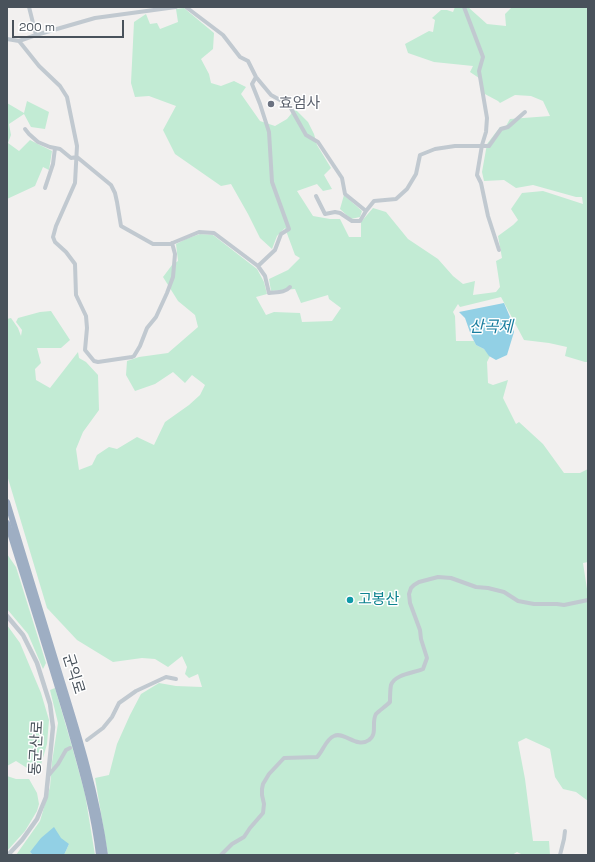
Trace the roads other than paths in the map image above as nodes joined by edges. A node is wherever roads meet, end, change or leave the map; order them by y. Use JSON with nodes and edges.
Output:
{"nodes":[{"id":1,"x":29,"y":7,"type":"edge"},
{"id":2,"x":176,"y":7,"type":"edge"},
{"id":3,"x":186,"y":7,"type":"edge"},
{"id":4,"x":464,"y":7,"type":"edge"},
{"id":5,"x":36,"y":35,"type":"junction"},
{"id":6,"x":7,"y":39,"type":"edge"},
{"id":7,"x":19,"y":41,"type":"junction"},
{"id":8,"x":256,"y":77,"type":"junction"},
{"id":9,"x":525,"y":112,"type":"dead end"},
{"id":10,"x":25,"y":129,"type":"dead end"},
{"id":11,"x":482,"y":145,"type":"junction"},
{"id":12,"x":55,"y":148,"type":"junction"},
{"id":13,"x":77,"y":157,"type":"junction"},
{"id":14,"x":45,"y":188,"type":"dead end"},
{"id":15,"x":316,"y":196,"type":"dead end"},
{"id":16,"x":366,"y":211,"type":"junction"},
{"id":17,"x":172,"y":243,"type":"junction"},
{"id":18,"x":499,"y":250,"type":"dead end"},
{"id":19,"x":258,"y":266,"type":"junction"},
{"id":20,"x":290,"y":287,"type":"dead end"},
{"id":21,"x":7,"y":502,"type":"edge"},
{"id":22,"x":7,"y":523,"type":"edge"},
{"id":23,"x":588,"y":600,"type":"edge"},
{"id":24,"x":7,"y":616,"type":"edge"},
{"id":25,"x":176,"y":679,"type":"dead end"},
{"id":26,"x":87,"y":740,"type":"dead end"},
{"id":27,"x":70,"y":748,"type":"dead end"},
{"id":28,"x":48,"y":777,"type":"junction"},
{"id":29,"x":565,"y":831,"type":"dead end"},
{"id":30,"x":8,"y":855,"type":"edge"},
{"id":31,"x":99,"y":855,"type":"edge"},
{"id":32,"x":105,"y":855,"type":"edge"},
{"id":33,"x":221,"y":855,"type":"edge"},
{"id":34,"x":560,"y":855,"type":"edge"}],
"edges":[{"from":1,"to":5,"type":"street"},
{"from":2,"to":5,"type":"street"},
{"from":3,"to":8,"type":"street"},
{"from":4,"to":11,"type":"street"},
{"from":5,"to":7,"type":"street"},
{"from":6,"to":7,"type":"street"},
{"from":7,"to":13,"type":"street"},
{"from":8,"to":16,"type":"street"},
{"from":8,"to":19,"type":"street"},
{"from":9,"to":11,"type":"street"},
{"from":10,"to":12,"type":"street"},
{"from":11,"to":16,"type":"street"},
{"from":11,"to":18,"type":"street"},
{"from":12,"to":13,"type":"street"},
{"from":12,"to":14,"type":"street"},
{"from":13,"to":17,"type":"street"},
{"from":13,"to":17,"type":"street"},
{"from":15,"to":16,"type":"street"},
{"from":17,"to":19,"type":"street"},
{"from":19,"to":20,"type":"street"},
{"from":21,"to":32,"type":"highway","name":"군익로"},
{"from":22,"to":31,"type":"highway","name":"군익로"},
{"from":23,"to":33,"type":"street"},
{"from":24,"to":28,"type":"street","name":"동군산로"},
{"from":25,"to":26,"type":"street"},
{"from":27,"to":28,"type":"street"},
{"from":28,"to":30,"type":"street","name":"동군산로"},
{"from":29,"to":34,"type":"street"}]}
